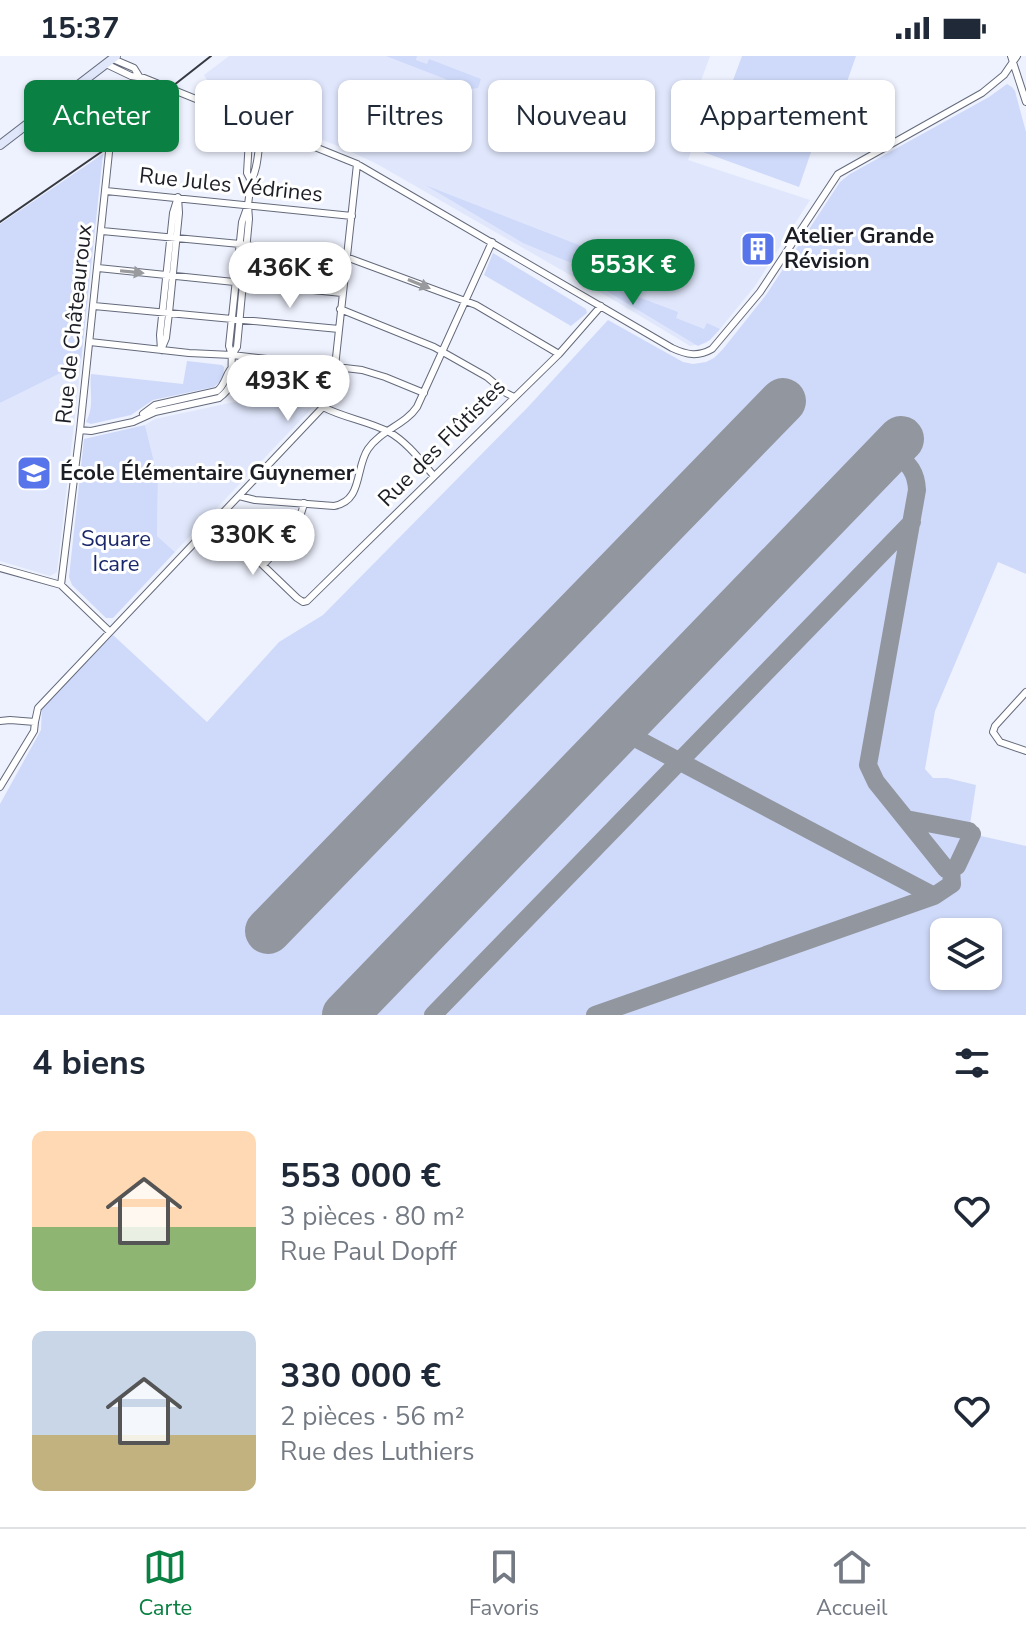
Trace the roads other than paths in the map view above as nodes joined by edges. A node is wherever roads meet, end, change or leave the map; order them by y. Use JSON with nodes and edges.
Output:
{"nodes":[{"id":1,"x":99,"y":56,"type":"edge"},
{"id":2,"x":1014,"y":58,"type":"edge"},
{"id":3,"x":111,"y":59,"type":"edge"},
{"id":4,"x":195,"y":99,"type":"edge"},
{"id":5,"x":1026,"y":102,"type":"edge"},
{"id":6,"x":0,"y":145,"type":"edge"},
{"id":7,"x":322,"y":150,"type":"edge"},
{"id":8,"x":110,"y":152,"type":"edge"},
{"id":9,"x":248,"y":152,"type":"edge"},
{"id":10,"x":257,"y":152,"type":"edge"},
{"id":11,"x":357,"y":164,"type":"junction"},
{"id":12,"x":251,"y":181,"type":"junction"},
{"id":13,"x":106,"y":191,"type":"junction"},
{"id":14,"x":178,"y":197,"type":"junction"},
{"id":15,"x":248,"y":205,"type":"junction"},
{"id":16,"x":352,"y":216,"type":"junction"},
{"id":17,"x":102,"y":231,"type":"junction"},
{"id":18,"x":173,"y":238,"type":"junction"},
{"id":19,"x":492,"y":242,"type":"junction"},
{"id":20,"x":243,"y":245,"type":"junction"},
{"id":21,"x":346,"y":257,"type":"junction"},
{"id":22,"x":98,"y":268,"type":"junction"},
{"id":23,"x":169,"y":275,"type":"junction"},
{"id":24,"x":239,"y":283,"type":"junction"},
{"id":25,"x":342,"y":293,"type":"junction"},
{"id":26,"x":466,"y":301,"type":"junction"},
{"id":27,"x":94,"y":306,"type":"junction"},
{"id":28,"x":601,"y":306,"type":"junction"},
{"id":29,"x":340,"y":309,"type":"junction"},
{"id":30,"x":166,"y":313,"type":"junction"},
{"id":31,"x":235,"y":320,"type":"junction"},
{"id":32,"x":339,"y":329,"type":"junction"},
{"id":33,"x":90,"y":342,"type":"junction"},
{"id":34,"x":161,"y":350,"type":"junction"},
{"id":35,"x":443,"y":352,"type":"junction"},
{"id":36,"x":559,"y":354,"type":"junction"},
{"id":37,"x":232,"y":355,"type":"junction"},
{"id":38,"x":334,"y":367,"type":"junction"},
{"id":39,"x":424,"y":393,"type":"junction"},
{"id":40,"x":514,"y":397,"type":"junction"},
{"id":41,"x":323,"y":407,"type":"junction"},
{"id":42,"x":80,"y":430,"type":"junction"},
{"id":43,"x":387,"y":431,"type":"junction"},
{"id":44,"x":434,"y":476,"type":"junction"},
{"id":45,"x":239,"y":496,"type":"junction"},
{"id":46,"x":304,"y":503,"type":"junction"},
{"id":47,"x":216,"y":520,"type":"junction"},
{"id":48,"x":263,"y":565,"type":"junction"},
{"id":49,"x":0,"y":568,"type":"edge"},
{"id":50,"x":61,"y":585,"type":"junction"},
{"id":51,"x":110,"y":632,"type":"junction"},
{"id":52,"x":1026,"y":692,"type":"edge"},
{"id":53,"x":0,"y":721,"type":"edge"},
{"id":54,"x":35,"y":722,"type":"junction"},
{"id":55,"x":1026,"y":751,"type":"edge"},
{"id":56,"x":0,"y":787,"type":"edge"}],
"edges":[{"from":1,"to":3,"type":"street"},
{"from":2,"to":5,"type":"street"},
{"from":2,"to":28,"type":"street"},
{"from":3,"to":4,"type":"street"},
{"from":3,"to":6,"type":"street"},
{"from":7,"to":11,"type":"street"},
{"from":8,"to":13,"type":"street","name":"Rue de Châteauroux"},
{"from":9,"to":12,"type":"street"},
{"from":10,"to":12,"type":"street"},
{"from":11,"to":16,"type":"street"},
{"from":11,"to":19,"type":"street"},
{"from":12,"to":15,"type":"street"},
{"from":13,"to":14,"type":"street","name":"Rue Jules Védrines"},
{"from":13,"to":17,"type":"street","name":"Rue de Châteauroux"},
{"from":14,"to":15,"type":"street","name":"Rue Jules Védrines"},
{"from":14,"to":18,"type":"street"},
{"from":15,"to":16,"type":"street","name":"Rue Jules Védrines"},
{"from":15,"to":20,"type":"street"},
{"from":16,"to":21,"type":"street"},
{"from":17,"to":18,"type":"street"},
{"from":17,"to":22,"type":"street","name":"Rue de Châteauroux"},
{"from":18,"to":20,"type":"street"},
{"from":18,"to":23,"type":"street"},
{"from":19,"to":26,"type":"street"},
{"from":19,"to":28,"type":"street"},
{"from":20,"to":21,"type":"street"},
{"from":20,"to":24,"type":"street"},
{"from":21,"to":25,"type":"street"},
{"from":21,"to":26,"type":"street","one_way":true},
{"from":22,"to":23,"type":"street","one_way":true},
{"from":22,"to":27,"type":"street","name":"Rue de Châteauroux"},
{"from":23,"to":24,"type":"street"},
{"from":23,"to":30,"type":"street"},
{"from":24,"to":25,"type":"street"},
{"from":24,"to":31,"type":"street"},
{"from":25,"to":29,"type":"street"},
{"from":26,"to":35,"type":"street"},
{"from":26,"to":36,"type":"street"},
{"from":27,"to":30,"type":"street"},
{"from":27,"to":33,"type":"street","name":"Rue de Châteauroux"},
{"from":28,"to":36,"type":"street","name":"Rue des Flûtistes"},
{"from":29,"to":32,"type":"street"},
{"from":29,"to":35,"type":"street"},
{"from":30,"to":31,"type":"street"},
{"from":30,"to":34,"type":"street"},
{"from":31,"to":32,"type":"street"},
{"from":31,"to":37,"type":"street"},
{"from":32,"to":38,"type":"street"},
{"from":33,"to":34,"type":"street"},
{"from":33,"to":42,"type":"street","name":"Rue de Châteauroux"},
{"from":34,"to":37,"type":"street"},
{"from":35,"to":39,"type":"street"},
{"from":35,"to":40,"type":"street"},
{"from":36,"to":40,"type":"street","name":"Rue des Flûtistes"},
{"from":37,"to":38,"type":"street"},
{"from":37,"to":42,"type":"street"},
{"from":38,"to":39,"type":"street"},
{"from":38,"to":41,"type":"street"},
{"from":39,"to":43,"type":"street"},
{"from":40,"to":44,"type":"street","name":"Rue des Flûtistes"},
{"from":41,"to":43,"type":"street"},
{"from":41,"to":45,"type":"street"},
{"from":42,"to":50,"type":"street","name":"Rue de Châteauroux"},
{"from":43,"to":44,"type":"street"},
{"from":43,"to":46,"type":"street"},
{"from":44,"to":48,"type":"street","name":"Rue des Flûtistes"},
{"from":45,"to":46,"type":"street"},
{"from":45,"to":47,"type":"street"},
{"from":46,"to":48,"type":"street"},
{"from":47,"to":48,"type":"street"},
{"from":47,"to":51,"type":"street"},
{"from":49,"to":50,"type":"street"},
{"from":50,"to":51,"type":"street"},
{"from":51,"to":54,"type":"street"},
{"from":52,"to":55,"type":"street"},
{"from":53,"to":54,"type":"street"},
{"from":54,"to":56,"type":"street"}]}
